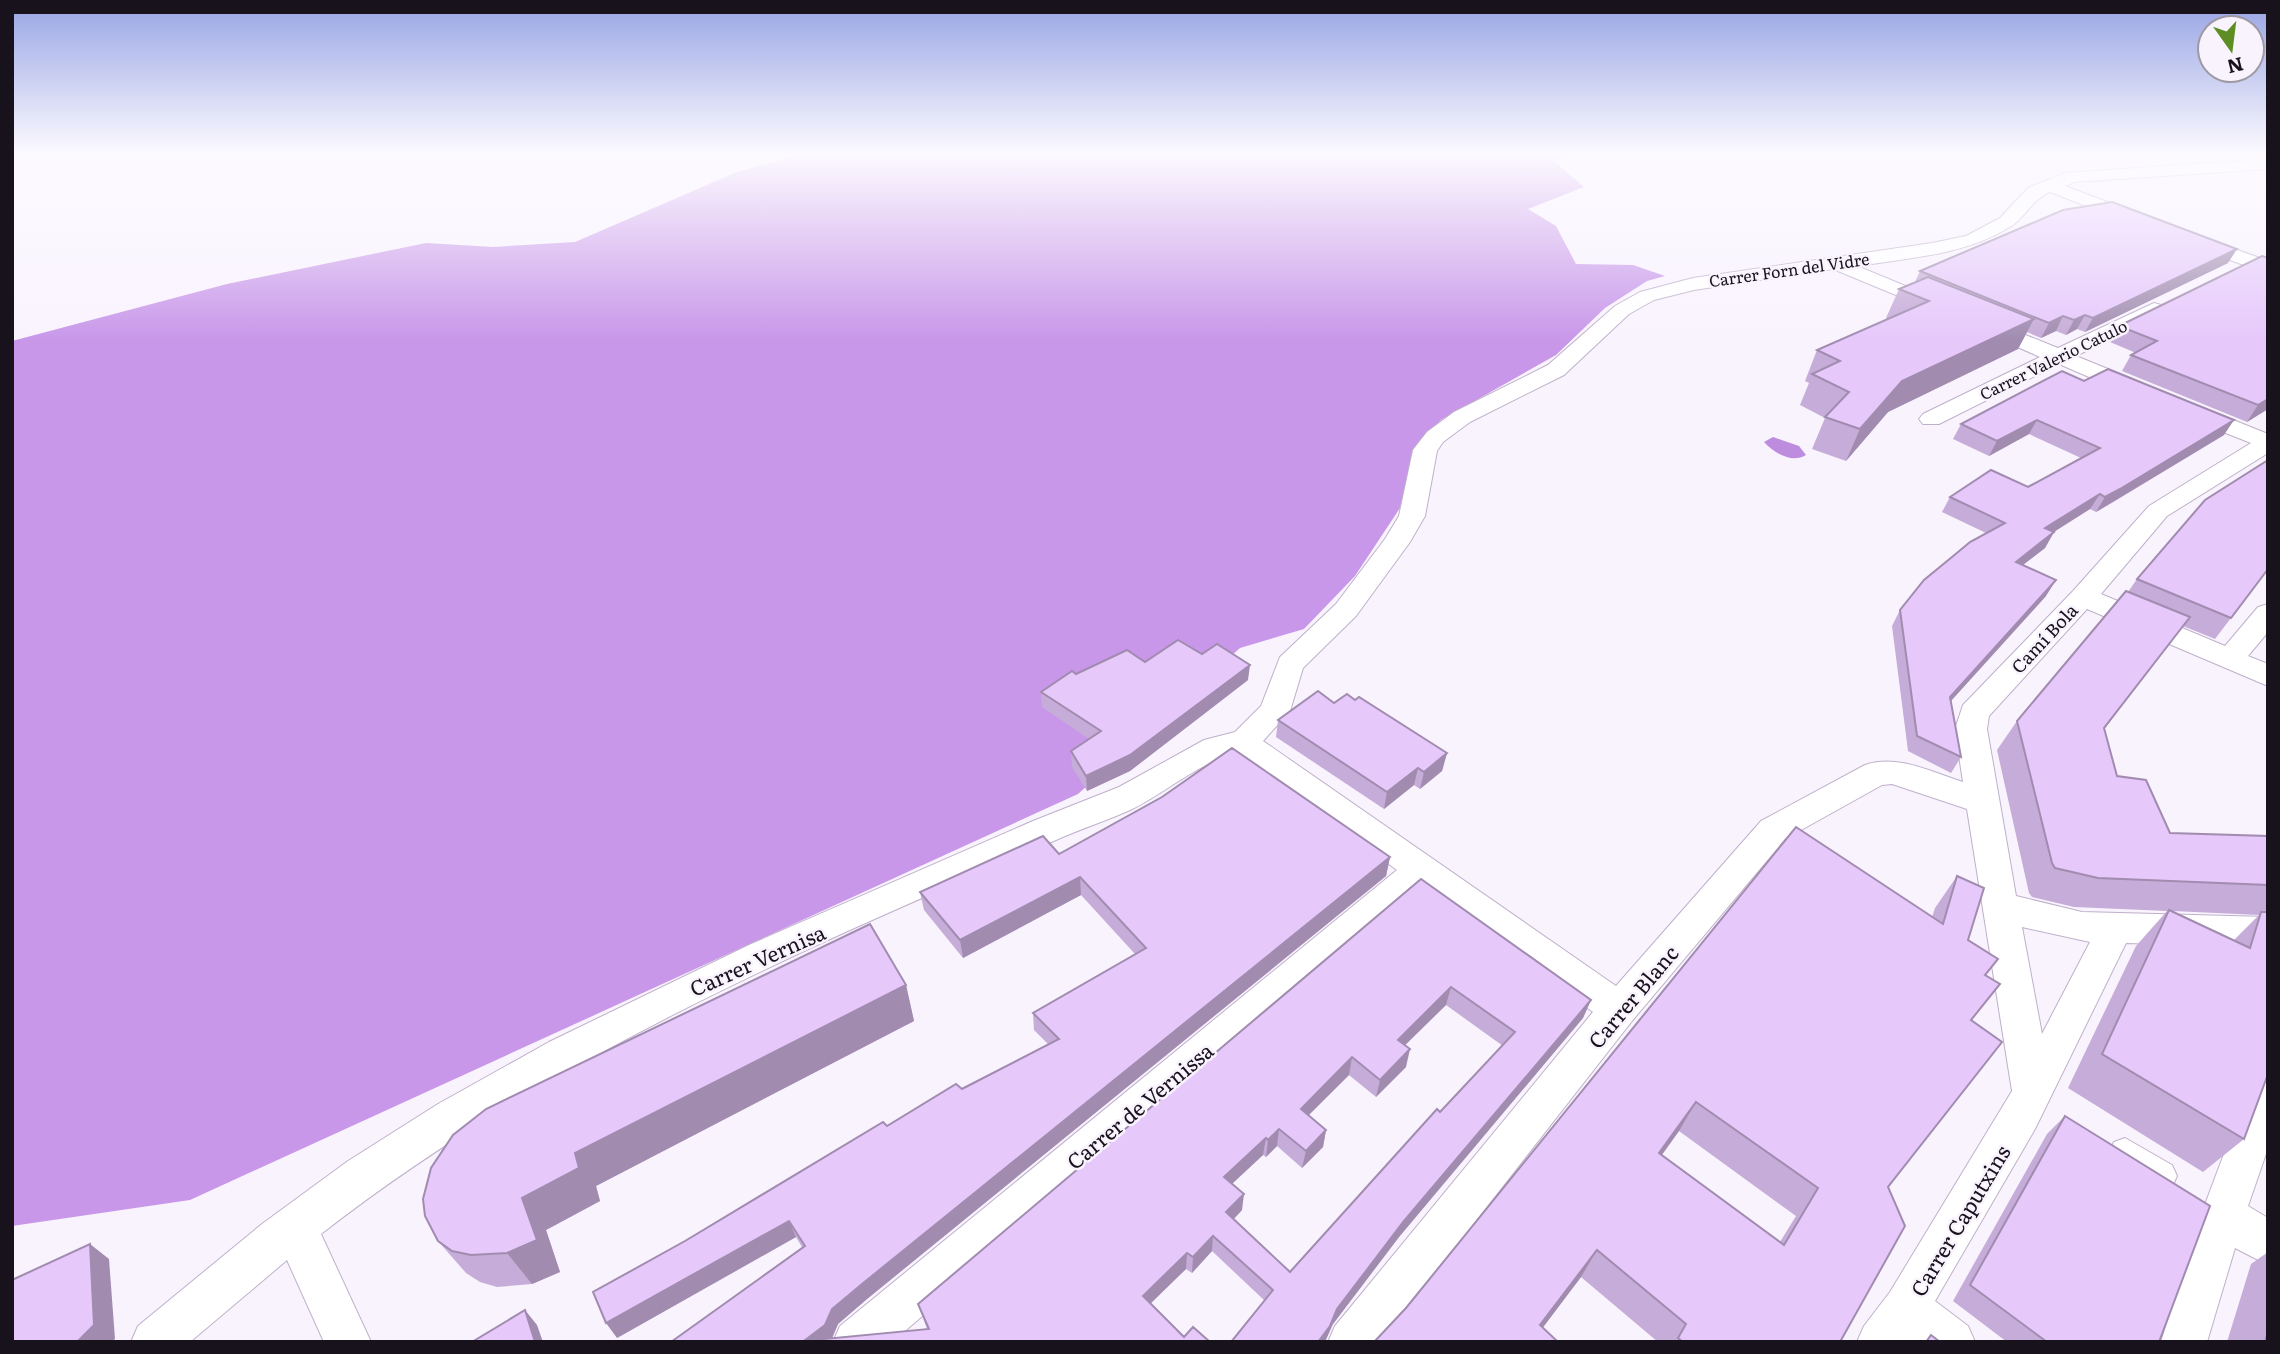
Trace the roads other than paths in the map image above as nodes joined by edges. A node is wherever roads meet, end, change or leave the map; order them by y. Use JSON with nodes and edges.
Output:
{"nodes":[{"id":1,"x":2012,"y":215,"type":"edge"},
{"id":2,"x":2127,"y":215,"type":"edge"},
{"id":3,"x":2153,"y":225,"type":"edge"},
{"id":4,"x":2177,"y":234,"type":"edge"},
{"id":5,"x":1834,"y":263,"type":"junction"},
{"id":6,"x":2259,"y":265,"type":"edge"},
{"id":7,"x":2226,"y":274,"type":"edge"},
{"id":8,"x":2178,"y":298,"type":"edge"},
{"id":9,"x":2058,"y":357,"type":"junction"},
{"id":10,"x":2149,"y":394,"type":"edge"},
{"id":11,"x":2175,"y":404,"type":"edge"},
{"id":12,"x":1931,"y":419,"type":"dead end"},
{"id":13,"x":2268,"y":443,"type":"edge"},
{"id":14,"x":2083,"y":597,"type":"junction"},
{"id":15,"x":2268,"y":613,"type":"edge"},
{"id":16,"x":2230,"y":659,"type":"junction"},
{"id":17,"x":2268,"y":676,"type":"edge"},
{"id":18,"x":1243,"y":743,"type":"junction"},
{"id":19,"x":1982,"y":801,"type":"junction"},
{"id":20,"x":1423,"y":868,"type":"junction"},
{"id":21,"x":2000,"y":907,"type":"junction"},
{"id":22,"x":2115,"y":928,"type":"junction"},
{"id":23,"x":2268,"y":932,"type":"edge"},
{"id":24,"x":1619,"y":1009,"type":"junction"},
{"id":25,"x":2268,"y":1090,"type":"edge"},
{"id":26,"x":2033,"y":1094,"type":"junction"},
{"id":27,"x":2125,"y":1153,"type":"edge"},
{"id":28,"x":2205,"y":1204,"type":"junction"},
{"id":29,"x":295,"y":1227,"type":"junction"},
{"id":30,"x":2268,"y":1243,"type":"edge"},
{"id":31,"x":1893,"y":1325,"type":"edge"},
{"id":32,"x":883,"y":1334,"type":"edge"},
{"id":33,"x":154,"y":1342,"type":"edge"},
{"id":34,"x":348,"y":1342,"type":"edge"},
{"id":35,"x":1351,"y":1342,"type":"edge"},
{"id":36,"x":1952,"y":1342,"type":"edge"},
{"id":37,"x":2184,"y":1342,"type":"edge"}],
"edges":[{"from":1,"to":5,"type":"street","name":"Carrer Forn del Vidre"},
{"from":2,"to":3,"type":"street"},
{"from":4,"to":6,"type":"street"},
{"from":5,"to":9,"type":"street"},
{"from":5,"to":18,"type":"street","name":"Carrer Forn del Vidre"},
{"from":6,"to":7,"type":"street"},
{"from":8,"to":9,"type":"street","name":"Carrer Valerio Catulo"},
{"from":9,"to":10,"type":"street"},
{"from":9,"to":12,"type":"street","name":"Carrer Valerio Catulo"},
{"from":11,"to":13,"type":"street"},
{"from":13,"to":14,"type":"street","name":"Camí Bola"},
{"from":14,"to":16,"type":"street"},
{"from":14,"to":19,"type":"street","name":"Camí Bola"},
{"from":15,"to":16,"type":"street"},
{"from":16,"to":17,"type":"street"},
{"from":18,"to":20,"type":"street"},
{"from":18,"to":29,"type":"street","name":"Carrer Vernisa"},
{"from":19,"to":21,"type":"street","name":"Camí Bola"},
{"from":19,"to":24,"type":"street","name":"Carrer Blanc"},
{"from":20,"to":24,"type":"street"},
{"from":20,"to":32,"type":"street","name":"Carrer de Vernissa"},
{"from":21,"to":22,"type":"street"},
{"from":21,"to":26,"type":"street"},
{"from":22,"to":23,"type":"street"},
{"from":22,"to":26,"type":"street","name":"Carrer Caputxins"},
{"from":24,"to":35,"type":"street","name":"Carrer Blanc"},
{"from":25,"to":28,"type":"street"},
{"from":26,"to":31,"type":"street","name":"Carrer Caputxins"},
{"from":27,"to":28,"type":"street"},
{"from":28,"to":30,"type":"street"},
{"from":28,"to":37,"type":"street"},
{"from":29,"to":33,"type":"street","name":"Carrer Vernisa"},
{"from":29,"to":34,"type":"street"},
{"from":31,"to":36,"type":"street"}]}
